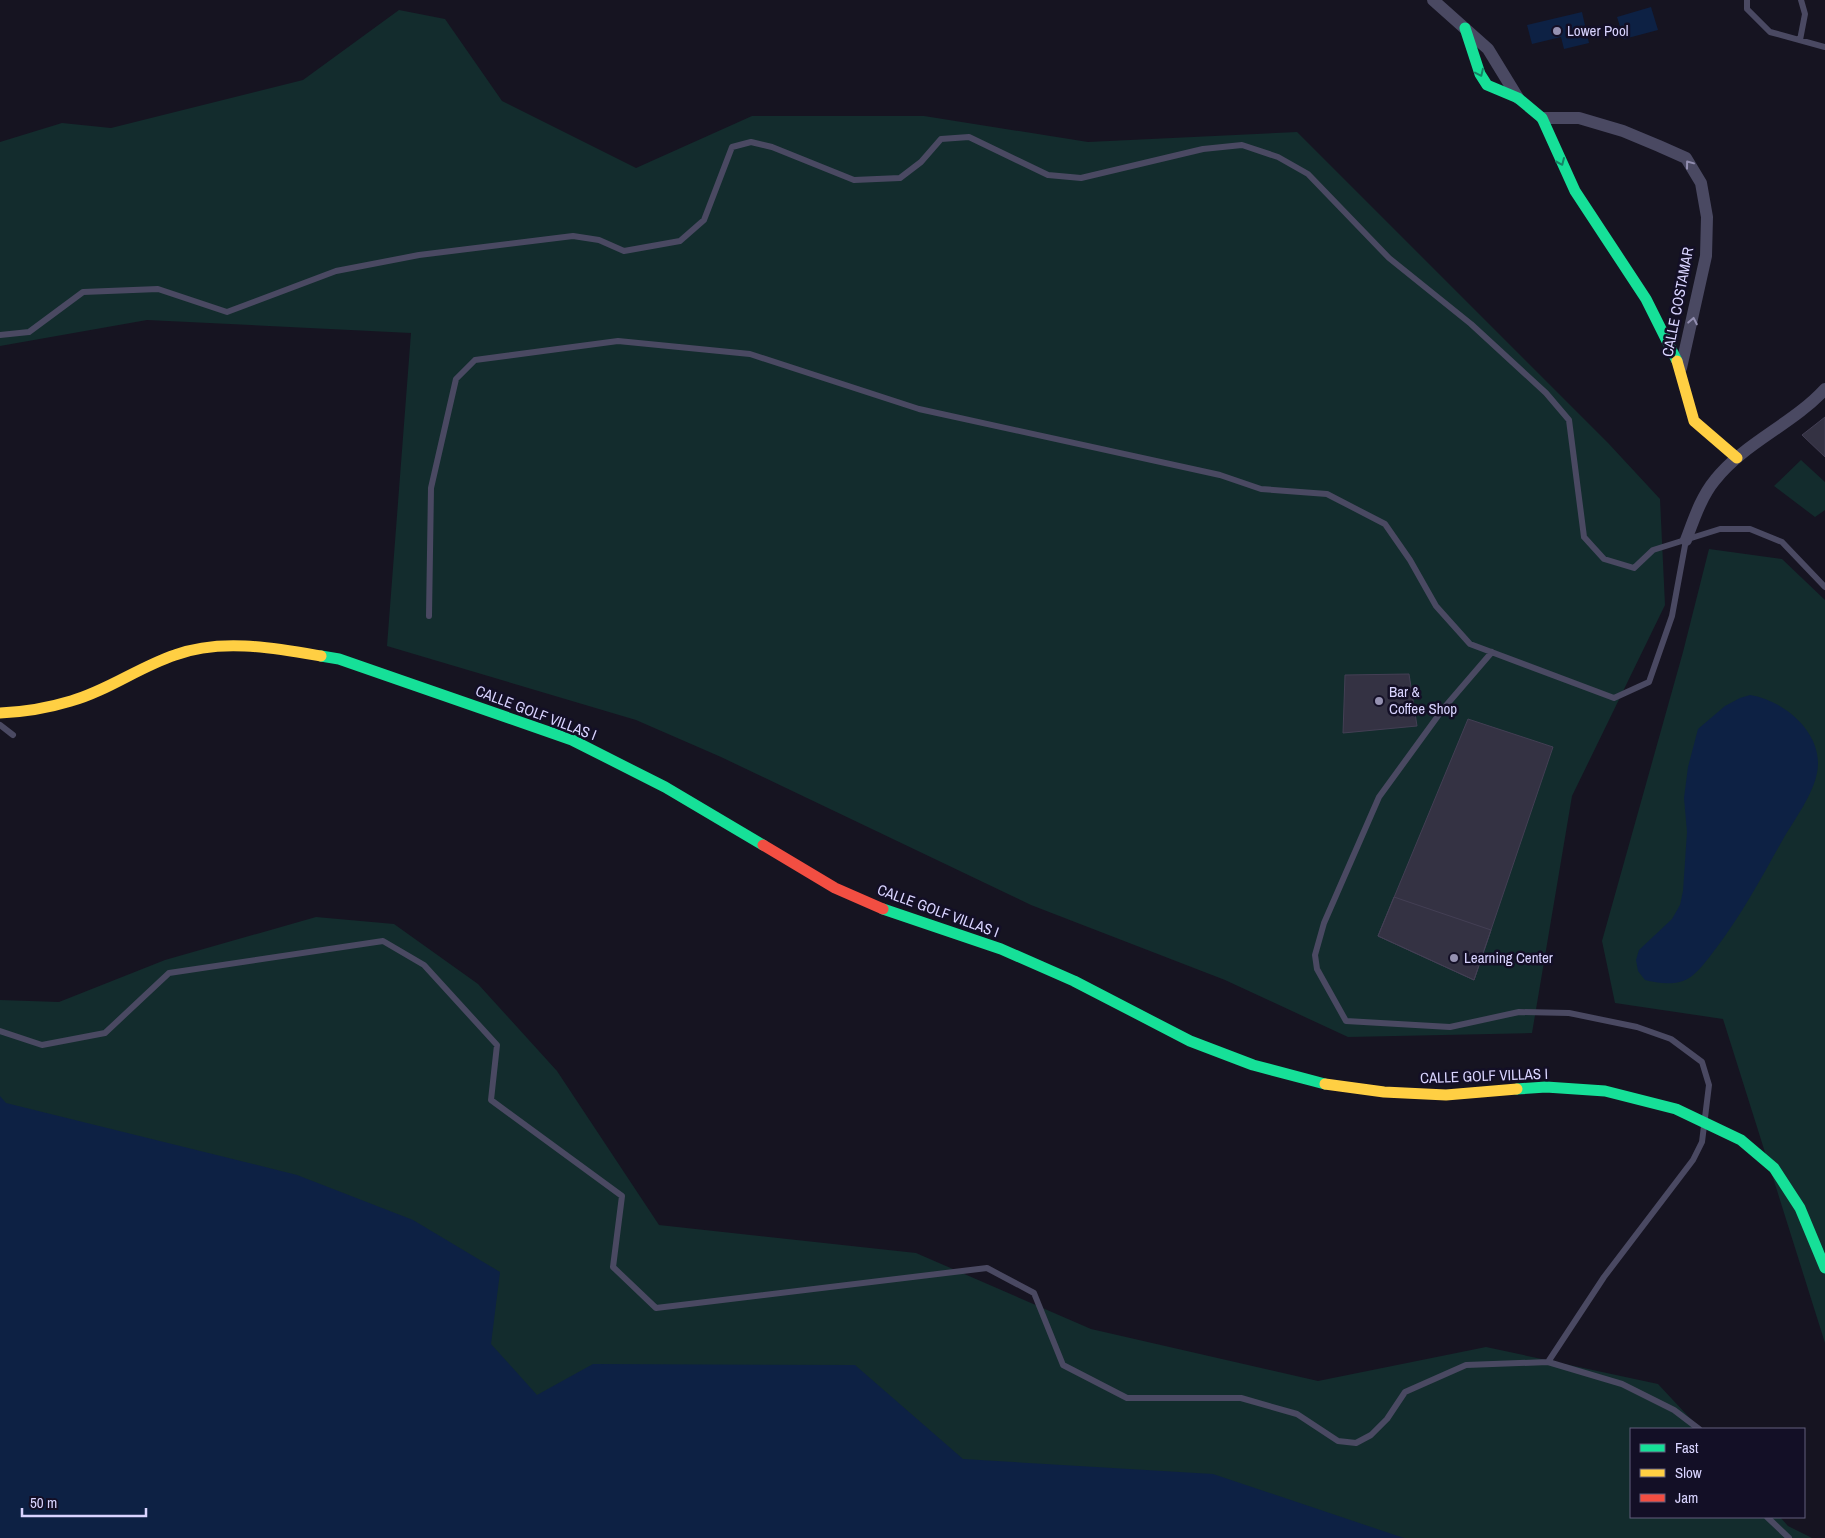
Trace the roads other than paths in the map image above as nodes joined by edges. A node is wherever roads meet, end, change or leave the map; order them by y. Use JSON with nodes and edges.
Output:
{"nodes":[{"id":1,"x":1433,"y":0,"type":"edge"},
{"id":2,"x":1747,"y":0,"type":"edge"},
{"id":3,"x":1801,"y":0,"type":"edge"},
{"id":4,"x":1466,"y":28,"type":"junction"},
{"id":5,"x":1800,"y":40,"type":"junction"},
{"id":6,"x":1825,"y":47,"type":"edge"},
{"id":7,"x":1518,"y":98,"type":"junction"},
{"id":8,"x":1542,"y":118,"type":"junction"},
{"id":9,"x":0,"y":334,"type":"edge"},
{"id":10,"x":1681,"y":368,"type":"junction"},
{"id":11,"x":1825,"y":389,"type":"edge"},
{"id":12,"x":1737,"y":458,"type":"junction"},
{"id":13,"x":1686,"y":540,"type":"junction"},
{"id":14,"x":1825,"y":587,"type":"edge"},
{"id":15,"x":430,"y":616,"type":"dead end"},
{"id":16,"x":1492,"y":652,"type":"junction"},
{"id":17,"x":0,"y":713,"type":"edge"},
{"id":18,"x":0,"y":725,"type":"edge"},
{"id":19,"x":13,"y":735,"type":"dead end"},
{"id":20,"x":0,"y":1031,"type":"edge"},
{"id":21,"x":1704,"y":1122,"type":"junction"},
{"id":22,"x":1825,"y":1268,"type":"edge"},
{"id":23,"x":1548,"y":1362,"type":"junction"},
{"id":24,"x":1698,"y":1428,"type":"edge"},
{"id":25,"x":1769,"y":1518,"type":"edge"},
{"id":26,"x":1789,"y":1538,"type":"edge"}],
"edges":[{"from":1,"to":4,"type":"street","name":"CALLE COSTAMAR"},
{"from":2,"to":5,"type":"lane"},
{"from":3,"to":5,"type":"lane"},
{"from":4,"to":7,"type":"street","name":"CALLE COSTAMAR"},
{"from":4,"to":7,"type":"street","name":"CALLE COSTAMAR","one_way":true},
{"from":5,"to":6,"type":"lane"},
{"from":7,"to":8,"type":"street","name":"CALLE COSTAMAR"},
{"from":8,"to":10,"type":"street","name":"CALLE COSTAMAR","one_way":true},
{"from":10,"to":8,"type":"street","name":"CALLE COSTAMAR","one_way":true},
{"from":9,"to":13,"type":"lane"},
{"from":10,"to":12,"type":"street","name":"CALLE COSTAMAR"},
{"from":11,"to":12,"type":"street"},
{"from":12,"to":13,"type":"street"},
{"from":13,"to":14,"type":"lane"},
{"from":13,"to":16,"type":"lane"},
{"from":15,"to":16,"type":"lane"},
{"from":16,"to":21,"type":"lane"},
{"from":17,"to":21,"type":"street","name":"CALLE GOLF VILLAS I"},
{"from":18,"to":19,"type":"lane"},
{"from":20,"to":23,"type":"lane"},
{"from":21,"to":22,"type":"street","name":"CALLE GOLF VILLAS I"},
{"from":21,"to":23,"type":"lane"},
{"from":23,"to":24,"type":"lane"},
{"from":25,"to":26,"type":"lane"}]}
